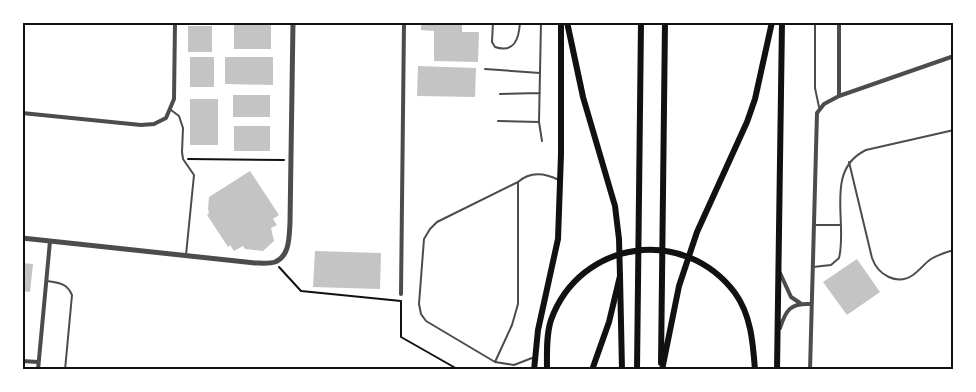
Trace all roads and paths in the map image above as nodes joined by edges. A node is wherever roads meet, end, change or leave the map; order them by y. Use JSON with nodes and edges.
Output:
{"nodes":[{"id":1,"x":175,"y":22,"type":"edge"},
{"id":2,"x":292,"y":22,"type":"edge"},
{"id":3,"x":404,"y":22,"type":"edge"},
{"id":4,"x":493,"y":22,"type":"edge"},
{"id":5,"x":520,"y":22,"type":"edge"},
{"id":6,"x":541,"y":22,"type":"edge"},
{"id":7,"x":562,"y":22,"type":"edge"},
{"id":8,"x":567,"y":22,"type":"edge"},
{"id":9,"x":640,"y":22,"type":"edge"},
{"id":10,"x":665,"y":22,"type":"edge"},
{"id":11,"x":772,"y":22,"type":"edge"},
{"id":12,"x":782,"y":22,"type":"edge"},
{"id":13,"x":815,"y":22,"type":"edge"},
{"id":14,"x":839,"y":22,"type":"edge"},
{"id":15,"x":954,"y":56,"type":"edge"},
{"id":16,"x":485,"y":69,"type":"dead end"},
{"id":17,"x":540,"y":73,"type":"junction"},
{"id":18,"x":540,"y":93,"type":"junction"},
{"id":19,"x":500,"y":94,"type":"dead end"},
{"id":20,"x":839,"y":96,"type":"junction"},
{"id":21,"x":820,"y":108,"type":"junction"},
{"id":22,"x":170,"y":110,"type":"junction"},
{"id":23,"x":22,"y":113,"type":"edge"},
{"id":24,"x":498,"y":120,"type":"dead end"},
{"id":25,"x":539,"y":122,"type":"junction"},
{"id":26,"x":954,"y":130,"type":"edge"},
{"id":27,"x":542,"y":141,"type":"dead end"},
{"id":28,"x":184,"y":159,"type":"junction"},
{"id":29,"x":291,"y":160,"type":"junction"},
{"id":30,"x":849,"y":162,"type":"junction"},
{"id":31,"x":561,"y":181,"type":"junction"},
{"id":32,"x":518,"y":182,"type":"junction"},
{"id":33,"x":813,"y":225,"type":"junction"},
{"id":34,"x":840,"y":225,"type":"junction"},
{"id":35,"x":22,"y":238,"type":"edge"},
{"id":36,"x":50,"y":241,"type":"junction"},
{"id":37,"x":954,"y":250,"type":"edge"},
{"id":38,"x":186,"y":255,"type":"junction"},
{"id":39,"x":274,"y":262,"type":"junction"},
{"id":40,"x":812,"y":267,"type":"junction"},
{"id":41,"x":779,"y":272,"type":"junction"},
{"id":42,"x":620,"y":276,"type":"junction"},
{"id":43,"x":46,"y":281,"type":"junction"},
{"id":44,"x":400,"y":294,"type":"joint"},
{"id":45,"x":400,"y":301,"type":"junction"},
{"id":46,"x":800,"y":303,"type":"junction"},
{"id":47,"x":811,"y":304,"type":"junction"},
{"id":48,"x":778,"y":334,"type":"junction"},
{"id":49,"x":534,"y":356,"type":"junction"},
{"id":50,"x":22,"y":361,"type":"edge"},
{"id":51,"x":38,"y":362,"type":"junction"},
{"id":52,"x":495,"y":362,"type":"junction"},
{"id":53,"x":38,"y":370,"type":"edge"},
{"id":54,"x":65,"y":370,"type":"edge"},
{"id":55,"x":459,"y":370,"type":"edge"},
{"id":56,"x":534,"y":370,"type":"edge"},
{"id":57,"x":546,"y":370,"type":"edge"},
{"id":58,"x":592,"y":370,"type":"edge"},
{"id":59,"x":622,"y":370,"type":"edge"},
{"id":60,"x":637,"y":370,"type":"edge"},
{"id":61,"x":662,"y":370,"type":"edge"},
{"id":62,"x":755,"y":370,"type":"edge"},
{"id":63,"x":777,"y":370,"type":"edge"},
{"id":64,"x":810,"y":370,"type":"edge"}],
"edges":[{"from":1,"to":22,"type":"street"},
{"from":2,"to":29,"type":"street"},
{"from":3,"to":44,"type":"street"},
{"from":4,"to":5,"type":"lane"},
{"from":6,"to":17,"type":"lane"},
{"from":7,"to":31,"type":"main road"},
{"from":8,"to":42,"type":"main road"},
{"from":9,"to":60,"type":"main road"},
{"from":10,"to":61,"type":"main road"},
{"from":11,"to":61,"type":"main road"},
{"from":12,"to":41,"type":"main road"},
{"from":13,"to":21,"type":"lane"},
{"from":14,"to":20,"type":"street"},
{"from":15,"to":20,"type":"street"},
{"from":16,"to":17,"type":"lane"},
{"from":17,"to":18,"type":"lane"},
{"from":18,"to":19,"type":"lane"},
{"from":18,"to":25,"type":"lane"},
{"from":20,"to":21,"type":"street"},
{"from":21,"to":33,"type":"street"},
{"from":22,"to":23,"type":"street"},
{"from":22,"to":28,"type":"lane"},
{"from":24,"to":25,"type":"lane"},
{"from":25,"to":27,"type":"lane"},
{"from":26,"to":30,"type":"lane"},
{"from":28,"to":29,"type":"path"},
{"from":28,"to":38,"type":"lane"},
{"from":29,"to":39,"type":"street"},
{"from":30,"to":34,"type":"lane"},
{"from":30,"to":37,"type":"lane"},
{"from":31,"to":32,"type":"lane"},
{"from":31,"to":49,"type":"main road"},
{"from":32,"to":52,"type":"lane"},
{"from":32,"to":52,"type":"lane"},
{"from":33,"to":34,"type":"lane"},
{"from":33,"to":40,"type":"street"},
{"from":34,"to":40,"type":"lane"},
{"from":35,"to":36,"type":"street"},
{"from":36,"to":38,"type":"street"},
{"from":36,"to":43,"type":"street"},
{"from":38,"to":39,"type":"street"},
{"from":39,"to":45,"type":"path"},
{"from":40,"to":47,"type":"street"},
{"from":41,"to":46,"type":"street"},
{"from":41,"to":48,"type":"main road"},
{"from":42,"to":58,"type":"main road"},
{"from":42,"to":59,"type":"main road"},
{"from":43,"to":51,"type":"street"},
{"from":43,"to":54,"type":"lane"},
{"from":44,"to":45,"type":"path"},
{"from":45,"to":55,"type":"path"},
{"from":46,"to":47,"type":"street"},
{"from":46,"to":48,"type":"street"},
{"from":47,"to":64,"type":"street"},
{"from":48,"to":63,"type":"main road"},
{"from":49,"to":52,"type":"lane"},
{"from":49,"to":56,"type":"main road"},
{"from":50,"to":51,"type":"street"},
{"from":51,"to":53,"type":"street"},
{"from":57,"to":62,"type":"main road"}]}
